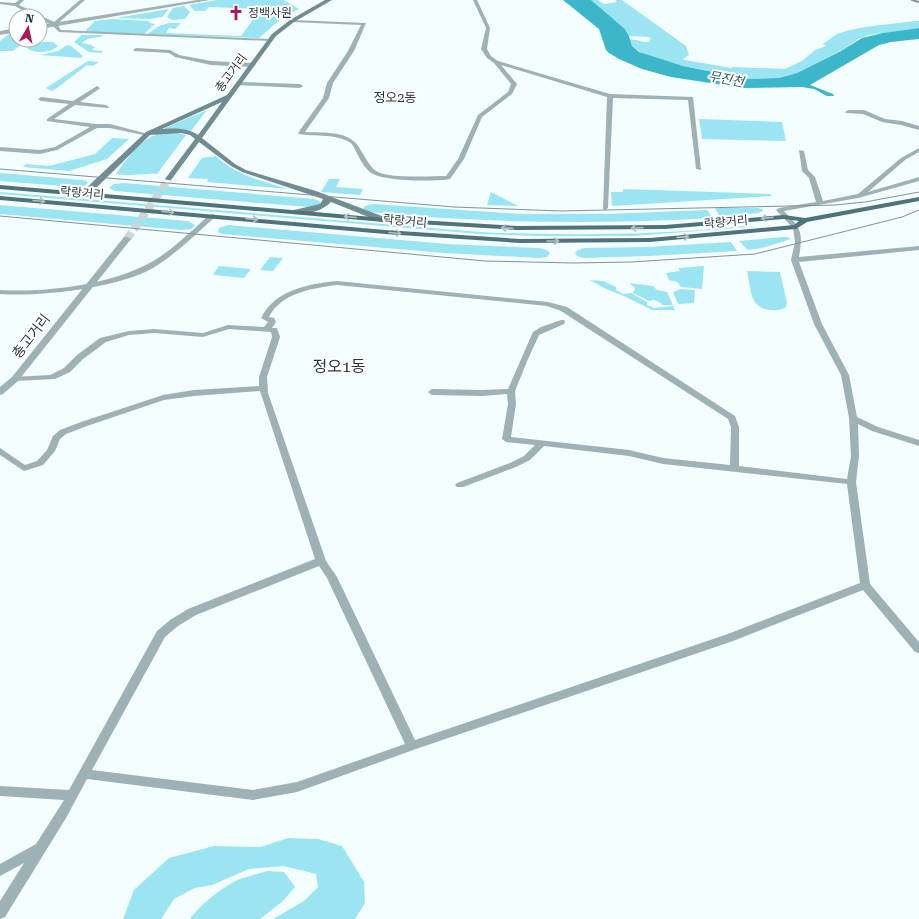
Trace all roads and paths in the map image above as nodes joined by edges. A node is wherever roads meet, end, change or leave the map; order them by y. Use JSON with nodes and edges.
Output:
{"nodes":[{"id":1,"x":22,"y":0,"type":"edge"},
{"id":2,"x":83,"y":0,"type":"edge"},
{"id":3,"x":207,"y":0,"type":"edge"},
{"id":4,"x":329,"y":0,"type":"edge"},
{"id":5,"x":475,"y":0,"type":"edge"},
{"id":6,"x":0,"y":3,"type":"edge"},
{"id":7,"x":16,"y":6,"type":"junction"},
{"id":8,"x":20,"y":8,"type":"edge"},
{"id":9,"x":48,"y":21,"type":"edge"},
{"id":10,"x":292,"y":21,"type":"junction"},
{"id":11,"x":54,"y":24,"type":"junction"},
{"id":12,"x":48,"y":25,"type":"edge"},
{"id":13,"x":270,"y":40,"type":"junction"},
{"id":14,"x":136,"y":50,"type":"dead end"},
{"id":15,"x":496,"y":62,"type":"junction"},
{"id":16,"x":253,"y":65,"type":"junction"},
{"id":17,"x":239,"y":84,"type":"junction"},
{"id":18,"x":300,"y":86,"type":"dead end"},
{"id":19,"x":97,"y":88,"type":"dead end"},
{"id":20,"x":610,"y":96,"type":"junction"},
{"id":21,"x":228,"y":97,"type":"junction"},
{"id":22,"x":41,"y":99,"type":"dead end"},
{"id":23,"x":74,"y":103,"type":"junction"},
{"id":24,"x":106,"y":107,"type":"dead end"},
{"id":25,"x":848,"y":112,"type":"dead end"},
{"id":26,"x":96,"y":126,"type":"junction"},
{"id":27,"x":919,"y":128,"type":"edge"},
{"id":28,"x":147,"y":134,"type":"junction"},
{"id":29,"x":199,"y":139,"type":"junction"},
{"id":30,"x":0,"y":149,"type":"edge"},
{"id":31,"x":919,"y":150,"type":"edge"},
{"id":32,"x":801,"y":151,"type":"dead end"},
{"id":33,"x":699,"y":169,"type":"dead end"},
{"id":34,"x":169,"y":179,"type":"tunnel mouth"},
{"id":35,"x":919,"y":179,"type":"edge"},
{"id":36,"x":0,"y":187,"type":"edge"},
{"id":37,"x":85,"y":194,"type":"junction"},
{"id":38,"x":858,"y":197,"type":"junction"},
{"id":39,"x":0,"y":198,"type":"edge"},
{"id":40,"x":327,"y":199,"type":"junction"},
{"id":41,"x":919,"y":199,"type":"edge"},
{"id":42,"x":820,"y":203,"type":"junction"},
{"id":43,"x":605,"y":208,"type":"dead end"},
{"id":44,"x":297,"y":212,"type":"junction"},
{"id":45,"x":213,"y":216,"type":"junction"},
{"id":46,"x":784,"y":216,"type":"junction"},
{"id":47,"x":384,"y":220,"type":"junction"},
{"id":48,"x":805,"y":220,"type":"junction"},
{"id":49,"x":796,"y":227,"type":"junction"},
{"id":50,"x":127,"y":239,"type":"tunnel mouth"},
{"id":51,"x":919,"y":248,"type":"edge"},
{"id":52,"x":795,"y":260,"type":"junction"},
{"id":53,"x":89,"y":285,"type":"junction"},
{"id":54,"x":0,"y":292,"type":"edge"},
{"id":55,"x":561,"y":322,"type":"dead end"},
{"id":56,"x":267,"y":329,"type":"junction"},
{"id":57,"x":15,"y":378,"type":"junction"},
{"id":58,"x":264,"y":388,"type":"junction"},
{"id":59,"x":511,"y":391,"type":"junction"},
{"id":60,"x":0,"y":392,"type":"edge"},
{"id":61,"x":432,"y":392,"type":"dead end"},
{"id":62,"x":853,"y":418,"type":"junction"},
{"id":63,"x":919,"y":443,"type":"edge"},
{"id":64,"x":541,"y":444,"type":"junction"},
{"id":65,"x":0,"y":451,"type":"edge"},
{"id":66,"x":734,"y":468,"type":"junction"},
{"id":67,"x":851,"y":482,"type":"junction"},
{"id":68,"x":460,"y":485,"type":"dead end"},
{"id":69,"x":321,"y":561,"type":"junction"},
{"id":70,"x":865,"y":585,"type":"junction"},
{"id":71,"x":919,"y":648,"type":"edge"},
{"id":72,"x":412,"y":746,"type":"junction"},
{"id":73,"x":84,"y":774,"type":"junction"},
{"id":74,"x":0,"y":791,"type":"edge"},
{"id":75,"x":72,"y":795,"type":"junction"},
{"id":76,"x":41,"y":847,"type":"junction"},
{"id":77,"x":0,"y":870,"type":"edge"},
{"id":78,"x":0,"y":913,"type":"edge"}],
"edges":[{"from":1,"to":7,"type":"street"},
{"from":2,"to":11,"type":"street"},
{"from":3,"to":11,"type":"street"},
{"from":4,"to":10,"type":"main road","name":"총고거리"},
{"from":5,"to":15,"type":"street"},
{"from":6,"to":7,"type":"street"},
{"from":7,"to":8,"type":"street"},
{"from":9,"to":11,"type":"street"},
{"from":10,"to":13,"type":"main road","name":"총고거리"},
{"from":10,"to":15,"type":"street"},
{"from":11,"to":12,"type":"street"},
{"from":11,"to":13,"type":"street"},
{"from":13,"to":16,"type":"main road","name":"총고거리"},
{"from":14,"to":16,"type":"street"},
{"from":15,"to":20,"type":"street"},
{"from":16,"to":17,"type":"main road","name":"총고거리"},
{"from":17,"to":18,"type":"street"},
{"from":17,"to":21,"type":"main road","name":"총고거리"},
{"from":19,"to":23,"type":"street"},
{"from":20,"to":33,"type":"street"},
{"from":20,"to":43,"type":"street"},
{"from":21,"to":28,"type":"main road"},
{"from":21,"to":29,"type":"main road","name":"총고거리"},
{"from":22,"to":23,"type":"street"},
{"from":23,"to":24,"type":"street"},
{"from":23,"to":26,"type":"street"},
{"from":25,"to":27,"type":"street"},
{"from":26,"to":28,"type":"street"},
{"from":26,"to":30,"type":"street"},
{"from":28,"to":29,"type":"main road"},
{"from":28,"to":37,"type":"main road"},
{"from":29,"to":34,"type":"main road","name":"총고거리"},
{"from":29,"to":40,"type":"main road"},
{"from":31,"to":38,"type":"street"},
{"from":32,"to":42,"type":"street"},
{"from":35,"to":38,"type":"street"},
{"from":36,"to":37,"type":"main road","name":"락랑거리"},
{"from":37,"to":44,"type":"main road","name":"락랑거리"},
{"from":38,"to":42,"type":"street"},
{"from":39,"to":45,"type":"main road","name":"락랑거리","one_way":true},
{"from":40,"to":44,"type":"main road"},
{"from":40,"to":47,"type":"main road"},
{"from":41,"to":48,"type":"main road","name":"락랑거리"},
{"from":42,"to":46,"type":"street"},
{"from":47,"to":44,"type":"main road","name":"락랑거리","one_way":true},
{"from":45,"to":49,"type":"main road","name":"락랑거리","one_way":true},
{"from":45,"to":53,"type":"street"},
{"from":46,"to":47,"type":"main road","name":"락랑거리","one_way":true},
{"from":46,"to":48,"type":"main road","name":"락랑거리"},
{"from":46,"to":49,"type":"street"},
{"from":48,"to":49,"type":"main road","name":"락랑거리"},
{"from":49,"to":52,"type":"street"},
{"from":50,"to":53,"type":"street","name":"총고거리"},
{"from":51,"to":52,"type":"street"},
{"from":52,"to":62,"type":"street"},
{"from":53,"to":54,"type":"street"},
{"from":53,"to":57,"type":"street","name":"총고거리"},
{"from":55,"to":59,"type":"street"},
{"from":56,"to":57,"type":"street"},
{"from":56,"to":58,"type":"street"},
{"from":56,"to":66,"type":"street"},
{"from":57,"to":60,"type":"street","name":"총고거리"},
{"from":58,"to":65,"type":"street"},
{"from":58,"to":69,"type":"street"},
{"from":59,"to":61,"type":"street"},
{"from":59,"to":64,"type":"street"},
{"from":62,"to":63,"type":"street"},
{"from":62,"to":67,"type":"street"},
{"from":64,"to":66,"type":"street"},
{"from":64,"to":68,"type":"street"},
{"from":66,"to":67,"type":"street"},
{"from":67,"to":70,"type":"street"},
{"from":69,"to":72,"type":"street"},
{"from":69,"to":73,"type":"street"},
{"from":70,"to":71,"type":"street"},
{"from":70,"to":72,"type":"street"},
{"from":72,"to":73,"type":"street"},
{"from":73,"to":75,"type":"street"},
{"from":74,"to":75,"type":"street"},
{"from":75,"to":76,"type":"street"},
{"from":76,"to":77,"type":"street"},
{"from":76,"to":78,"type":"street"}]}
